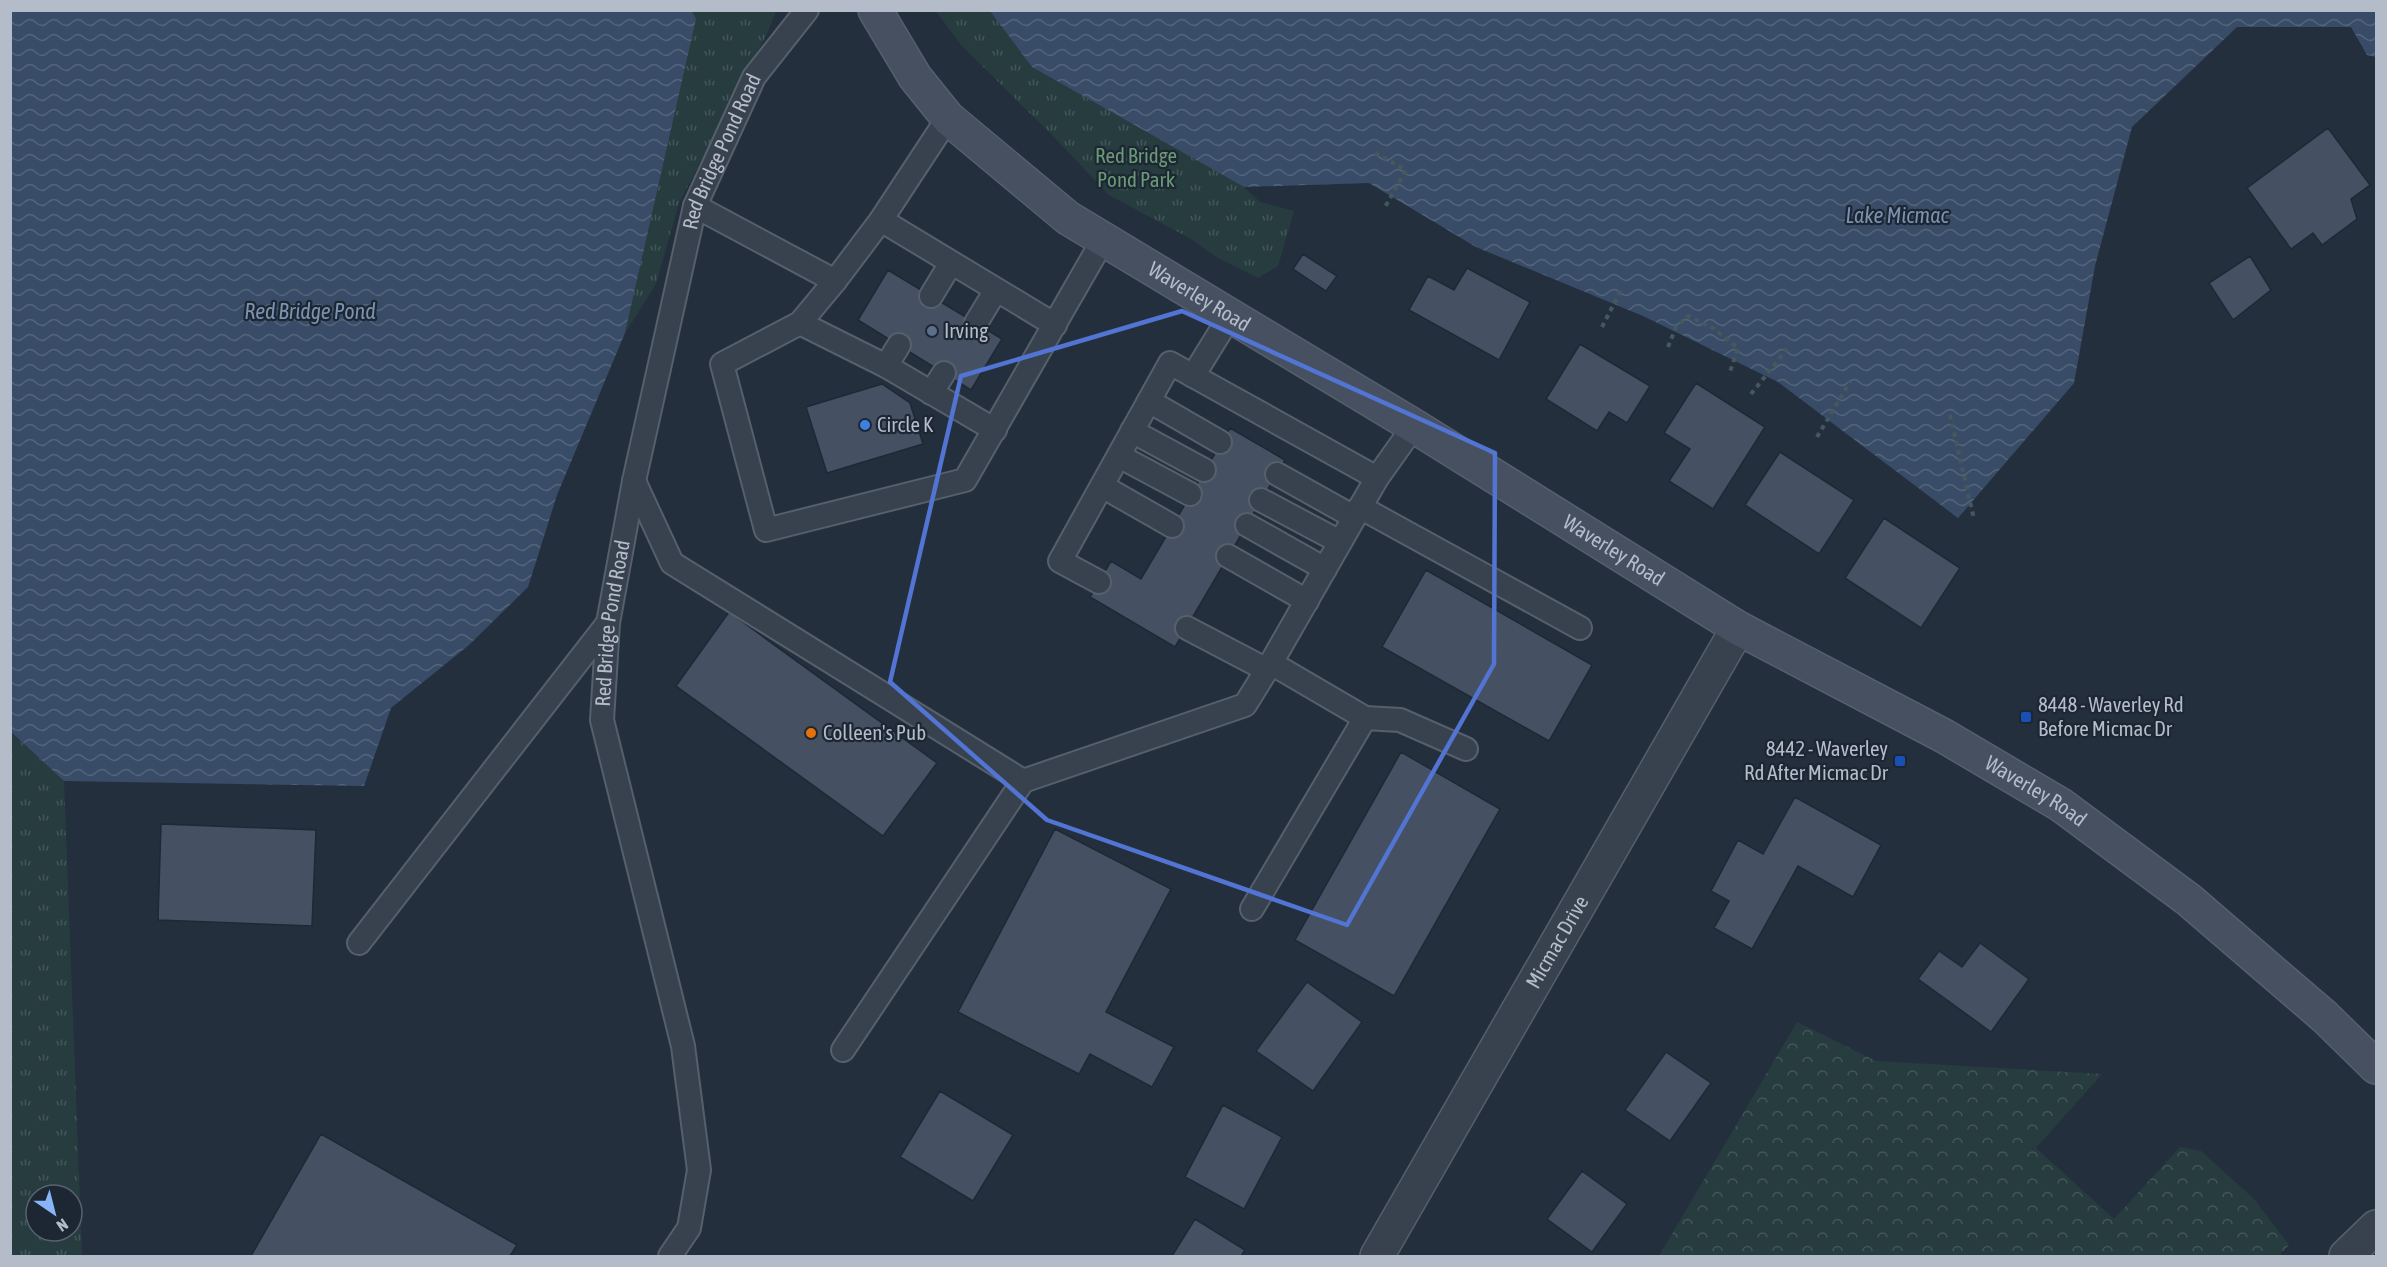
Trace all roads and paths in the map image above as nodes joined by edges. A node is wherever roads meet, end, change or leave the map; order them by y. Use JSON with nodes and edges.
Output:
{"nodes":[{"id":1,"x":807,"y":10,"type":"edge"},
{"id":2,"x":875,"y":10,"type":"edge"},
{"id":3,"x":948,"y":118,"type":"junction"},
{"id":4,"x":1375,"y":153,"type":"dead end"},
{"id":5,"x":695,"y":206,"type":"junction"},
{"id":6,"x":1385,"y":207,"type":"dead end"},
{"id":7,"x":881,"y":220,"type":"junction"},
{"id":8,"x":1103,"y":240,"type":"junction"},
{"id":9,"x":951,"y":263,"type":"junction"},
{"id":10,"x":835,"y":281,"type":"junction"},
{"id":11,"x":1622,"y":288,"type":"dead end"},
{"id":12,"x":996,"y":290,"type":"junction"},
{"id":13,"x":931,"y":297,"type":"dead end"},
{"id":14,"x":1230,"y":316,"type":"junction"},
{"id":15,"x":800,"y":323,"type":"junction"},
{"id":16,"x":976,"y":323,"type":"dead end"},
{"id":17,"x":1055,"y":325,"type":"junction"},
{"id":18,"x":1602,"y":327,"type":"dead end"},
{"id":19,"x":898,"y":345,"type":"dead end"},
{"id":20,"x":1668,"y":346,"type":"dead end"},
{"id":21,"x":1787,"y":349,"type":"dead end"},
{"id":22,"x":886,"y":366,"type":"junction"},
{"id":23,"x":944,"y":373,"type":"dead end"},
{"id":24,"x":1729,"y":375,"type":"dead end"},
{"id":25,"x":1193,"y":376,"type":"junction"},
{"id":26,"x":1850,"y":382,"type":"dead end"},
{"id":27,"x":931,"y":393,"type":"junction"},
{"id":28,"x":1751,"y":394,"type":"dead end"},
{"id":29,"x":1149,"y":401,"type":"junction"},
{"id":30,"x":1950,"y":415,"type":"dead end"},
{"id":31,"x":1414,"y":426,"type":"junction"},
{"id":32,"x":995,"y":430,"type":"junction"},
{"id":33,"x":1132,"y":430,"type":"junction"},
{"id":34,"x":1817,"y":436,"type":"dead end"},
{"id":35,"x":1220,"y":442,"type":"dead end"},
{"id":36,"x":1119,"y":456,"type":"junction"},
{"id":37,"x":1204,"y":470,"type":"dead end"},
{"id":38,"x":1277,"y":474,"type":"dead end"},
{"id":39,"x":1377,"y":478,"type":"junction"},
{"id":40,"x":634,"y":482,"type":"junction"},
{"id":41,"x":1102,"y":486,"type":"junction"},
{"id":42,"x":1190,"y":494,"type":"dead end"},
{"id":43,"x":1261,"y":500,"type":"dead end"},
{"id":44,"x":1357,"y":512,"type":"junction"},
{"id":45,"x":1974,"y":519,"type":"dead end"},
{"id":46,"x":1247,"y":525,"type":"dead end"},
{"id":47,"x":1172,"y":526,"type":"dead end"},
{"id":48,"x":1340,"y":542,"type":"junction"},
{"id":49,"x":1228,"y":556,"type":"dead end"},
{"id":50,"x":1325,"y":569,"type":"junction"},
{"id":51,"x":1099,"y":582,"type":"dead end"},
{"id":52,"x":1307,"y":601,"type":"junction"},
{"id":53,"x":608,"y":623,"type":"junction"},
{"id":54,"x":1187,"y":627,"type":"dead end"},
{"id":55,"x":1580,"y":628,"type":"dead end"},
{"id":56,"x":1737,"y":628,"type":"junction"},
{"id":57,"x":1269,"y":667,"type":"junction"},
{"id":58,"x":1365,"y":718,"type":"junction"},
{"id":59,"x":1466,"y":749,"type":"dead end"},
{"id":60,"x":1023,"y":781,"type":"junction"},
{"id":61,"x":1252,"y":909,"type":"dead end"},
{"id":62,"x":359,"y":943,"type":"dead end"},
{"id":63,"x":843,"y":1050,"type":"dead end"},
{"id":64,"x":2376,"y":1067,"type":"edge"},
{"id":65,"x":2376,"y":1227,"type":"edge"},
{"id":66,"x":670,"y":1257,"type":"edge"},
{"id":67,"x":1377,"y":1257,"type":"edge"},
{"id":68,"x":2346,"y":1257,"type":"edge"}],
"edges":[{"from":1,"to":5,"type":"lane","name":"Red Bridge Pond Road"},
{"from":2,"to":3,"type":"main road","name":"Waverley Road"},
{"from":3,"to":7,"type":"lane"},
{"from":3,"to":8,"type":"main road","name":"Waverley Road"},
{"from":4,"to":6,"type":"path"},
{"from":5,"to":10,"type":"lane"},
{"from":5,"to":40,"type":"lane","name":"Red Bridge Pond Road"},
{"from":7,"to":9,"type":"lane"},
{"from":7,"to":10,"type":"lane"},
{"from":8,"to":14,"type":"main road","name":"Waverley Road"},
{"from":8,"to":17,"type":"lane"},
{"from":9,"to":12,"type":"lane"},
{"from":9,"to":13,"type":"lane"},
{"from":10,"to":15,"type":"lane"},
{"from":11,"to":18,"type":"path"},
{"from":12,"to":16,"type":"lane"},
{"from":12,"to":17,"type":"lane"},
{"from":14,"to":25,"type":"lane"},
{"from":14,"to":31,"type":"main road","name":"Waverley Road"},
{"from":15,"to":22,"type":"lane"},
{"from":15,"to":32,"type":"lane"},
{"from":17,"to":32,"type":"lane"},
{"from":19,"to":22,"type":"lane"},
{"from":20,"to":24,"type":"path"},
{"from":21,"to":28,"type":"path"},
{"from":22,"to":27,"type":"lane"},
{"from":23,"to":27,"type":"lane"},
{"from":25,"to":29,"type":"lane"},
{"from":25,"to":39,"type":"lane"},
{"from":26,"to":34,"type":"path"},
{"from":27,"to":32,"type":"lane"},
{"from":29,"to":33,"type":"lane"},
{"from":29,"to":35,"type":"lane"},
{"from":30,"to":45,"type":"path"},
{"from":31,"to":39,"type":"lane"},
{"from":31,"to":56,"type":"main road","name":"Waverley Road"},
{"from":33,"to":36,"type":"lane"},
{"from":33,"to":37,"type":"lane"},
{"from":36,"to":41,"type":"lane"},
{"from":36,"to":42,"type":"lane"},
{"from":38,"to":44,"type":"lane"},
{"from":39,"to":44,"type":"lane"},
{"from":40,"to":53,"type":"lane","name":"Red Bridge Pond Road"},
{"from":40,"to":60,"type":"lane"},
{"from":41,"to":47,"type":"lane"},
{"from":41,"to":51,"type":"lane"},
{"from":43,"to":48,"type":"lane"},
{"from":44,"to":48,"type":"lane"},
{"from":44,"to":55,"type":"lane"},
{"from":46,"to":50,"type":"lane"},
{"from":48,"to":50,"type":"lane"},
{"from":49,"to":52,"type":"lane"},
{"from":50,"to":52,"type":"lane"},
{"from":52,"to":57,"type":"lane"},
{"from":53,"to":62,"type":"lane"},
{"from":53,"to":66,"type":"lane","name":"Red Bridge Pond Road"},
{"from":54,"to":57,"type":"lane"},
{"from":56,"to":64,"type":"main road","name":"Waverley Road"},
{"from":56,"to":67,"type":"street","name":"Micmac Drive"},
{"from":57,"to":58,"type":"lane"},
{"from":57,"to":60,"type":"lane"},
{"from":58,"to":59,"type":"lane"},
{"from":58,"to":61,"type":"lane"},
{"from":60,"to":63,"type":"lane"},
{"from":65,"to":68,"type":"street"}]}
